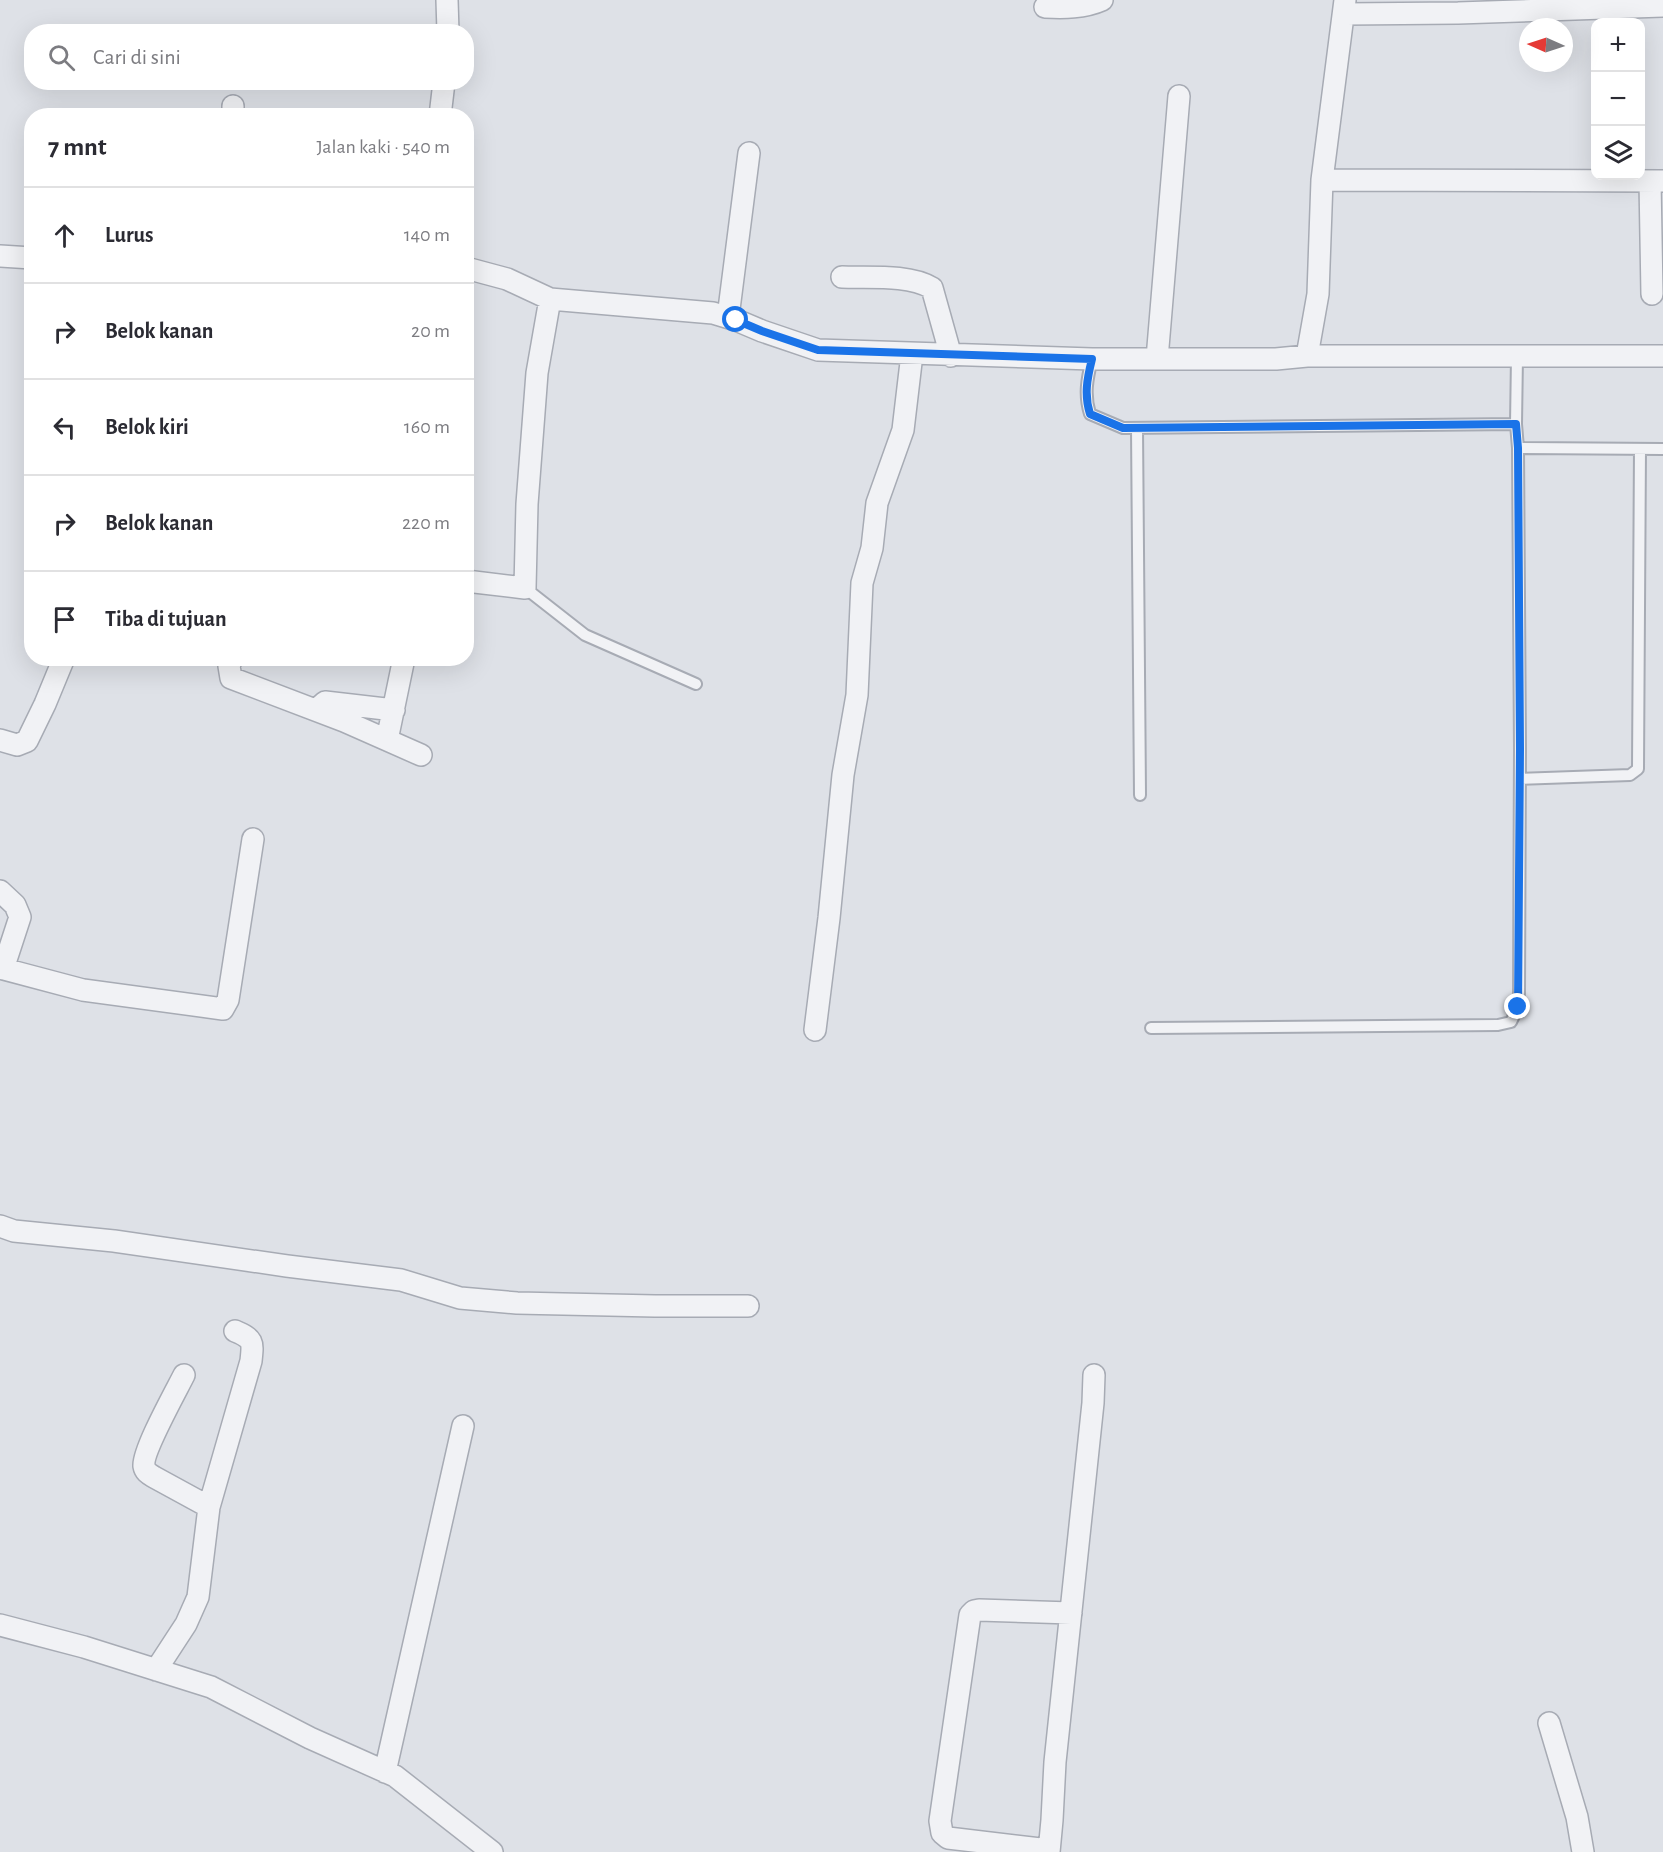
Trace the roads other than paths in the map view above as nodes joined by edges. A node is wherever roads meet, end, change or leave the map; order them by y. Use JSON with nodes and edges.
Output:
{"nodes":[{"id":1,"x":447,"y":0,"type":"edge"},
{"id":2,"x":1102,"y":0,"type":"edge"},
{"id":3,"x":1663,"y":6,"type":"edge"},
{"id":4,"x":1045,"y":7,"type":"dead end"},
{"id":5,"x":1345,"y":7,"type":"edge"},
{"id":6,"x":448,"y":24,"type":"edge"},
{"id":7,"x":443,"y":90,"type":"edge"},
{"id":8,"x":1179,"y":96,"type":"dead end"},
{"id":9,"x":441,"y":108,"type":"edge"},
{"id":10,"x":749,"y":153,"type":"dead end"},
{"id":11,"x":1322,"y":180,"type":"junction"},
{"id":12,"x":1657,"y":181,"type":"edge"},
{"id":13,"x":0,"y":256,"type":"edge"},
{"id":14,"x":24,"y":258,"type":"edge"},
{"id":15,"x":474,"y":270,"type":"edge"},
{"id":16,"x":842,"y":277,"type":"dead end"},
{"id":17,"x":1652,"y":294,"type":"dead end"},
{"id":18,"x":550,"y":298,"type":"junction"},
{"id":19,"x":728,"y":317,"type":"junction"},
{"id":20,"x":912,"y":354,"type":"junction"},
{"id":21,"x":951,"y":356,"type":"junction"},
{"id":22,"x":1517,"y":356,"type":"junction"},
{"id":23,"x":1663,"y":356,"type":"edge"},
{"id":24,"x":1307,"y":357,"type":"junction"},
{"id":25,"x":1092,"y":359,"type":"junction"},
{"id":26,"x":1157,"y":359,"type":"junction"},
{"id":27,"x":1516,"y":424,"type":"junction"},
{"id":28,"x":1137,"y":428,"type":"junction"},
{"id":29,"x":1518,"y":448,"type":"junction"},
{"id":30,"x":1640,"y":449,"type":"junction"},
{"id":31,"x":1663,"y":449,"type":"edge"},
{"id":32,"x":474,"y":582,"type":"edge"},
{"id":33,"x":525,"y":588,"type":"junction"},
{"id":34,"x":61,"y":666,"type":"edge"},
{"id":35,"x":230,"y":666,"type":"edge"},
{"id":36,"x":402,"y":666,"type":"edge"},
{"id":37,"x":696,"y":684,"type":"dead end"},
{"id":38,"x":316,"y":710,"type":"junction"},
{"id":39,"x":394,"y":710,"type":"junction"},
{"id":40,"x":0,"y":740,"type":"edge"},
{"id":41,"x":387,"y":740,"type":"junction"},
{"id":42,"x":421,"y":755,"type":"dead end"},
{"id":43,"x":1520,"y":779,"type":"junction"},
{"id":44,"x":1140,"y":795,"type":"dead end"},
{"id":45,"x":253,"y":839,"type":"dead end"},
{"id":46,"x":0,"y":891,"type":"edge"},
{"id":47,"x":1,"y":969,"type":"edge"},
{"id":48,"x":1151,"y":1028,"type":"dead end"},
{"id":49,"x":815,"y":1030,"type":"dead end"},
{"id":50,"x":0,"y":1226,"type":"edge"},
{"id":51,"x":748,"y":1306,"type":"dead end"},
{"id":52,"x":235,"y":1331,"type":"dead end"},
{"id":53,"x":184,"y":1375,"type":"dead end"},
{"id":54,"x":1094,"y":1375,"type":"dead end"},
{"id":55,"x":463,"y":1426,"type":"dead end"},
{"id":56,"x":208,"y":1507,"type":"junction"},
{"id":57,"x":1071,"y":1613,"type":"junction"},
{"id":58,"x":0,"y":1624,"type":"edge"},
{"id":59,"x":156,"y":1670,"type":"junction"},
{"id":60,"x":1550,"y":1723,"type":"dead end"},
{"id":61,"x":386,"y":1772,"type":"junction"},
{"id":62,"x":1049,"y":1851,"type":"edge"},
{"id":63,"x":492,"y":1852,"type":"edge"},
{"id":64,"x":1583,"y":1852,"type":"edge"}],
"edges":[{"from":1,"to":6,"type":"street"},
{"from":2,"to":4,"type":"street"},
{"from":3,"to":5,"type":"street"},
{"from":5,"to":11,"type":"street"},
{"from":7,"to":9,"type":"street"},
{"from":8,"to":26,"type":"street"},
{"from":10,"to":19,"type":"street"},
{"from":11,"to":12,"type":"street"},
{"from":11,"to":24,"type":"street"},
{"from":12,"to":17,"type":"street"},
{"from":13,"to":14,"type":"street"},
{"from":15,"to":18,"type":"street"},
{"from":16,"to":21,"type":"street"},
{"from":18,"to":19,"type":"street"},
{"from":18,"to":33,"type":"street"},
{"from":19,"to":20,"type":"street"},
{"from":20,"to":21,"type":"street"},
{"from":20,"to":49,"type":"street"},
{"from":21,"to":25,"type":"street"},
{"from":22,"to":23,"type":"street"},
{"from":22,"to":24,"type":"street"},
{"from":22,"to":27,"type":"lane"},
{"from":24,"to":26,"type":"street"},
{"from":25,"to":26,"type":"street"},
{"from":25,"to":28,"type":"lane"},
{"from":27,"to":28,"type":"lane"},
{"from":27,"to":29,"type":"lane"},
{"from":28,"to":44,"type":"lane"},
{"from":29,"to":30,"type":"lane"},
{"from":29,"to":43,"type":"lane"},
{"from":30,"to":31,"type":"lane"},
{"from":30,"to":43,"type":"lane"},
{"from":32,"to":33,"type":"street"},
{"from":33,"to":37,"type":"lane"},
{"from":34,"to":40,"type":"street"},
{"from":35,"to":38,"type":"street"},
{"from":36,"to":39,"type":"street"},
{"from":38,"to":39,"type":"street"},
{"from":38,"to":41,"type":"street"},
{"from":39,"to":41,"type":"street"},
{"from":41,"to":42,"type":"street"},
{"from":43,"to":48,"type":"lane"},
{"from":45,"to":47,"type":"street"},
{"from":46,"to":47,"type":"street"},
{"from":50,"to":51,"type":"street"},
{"from":52,"to":56,"type":"street"},
{"from":53,"to":56,"type":"street"},
{"from":54,"to":57,"type":"street"},
{"from":55,"to":61,"type":"street"},
{"from":56,"to":59,"type":"street"},
{"from":57,"to":62,"type":"street"},
{"from":57,"to":62,"type":"street"},
{"from":58,"to":59,"type":"street"},
{"from":59,"to":61,"type":"street"},
{"from":60,"to":64,"type":"street"},
{"from":61,"to":63,"type":"street"}]}
